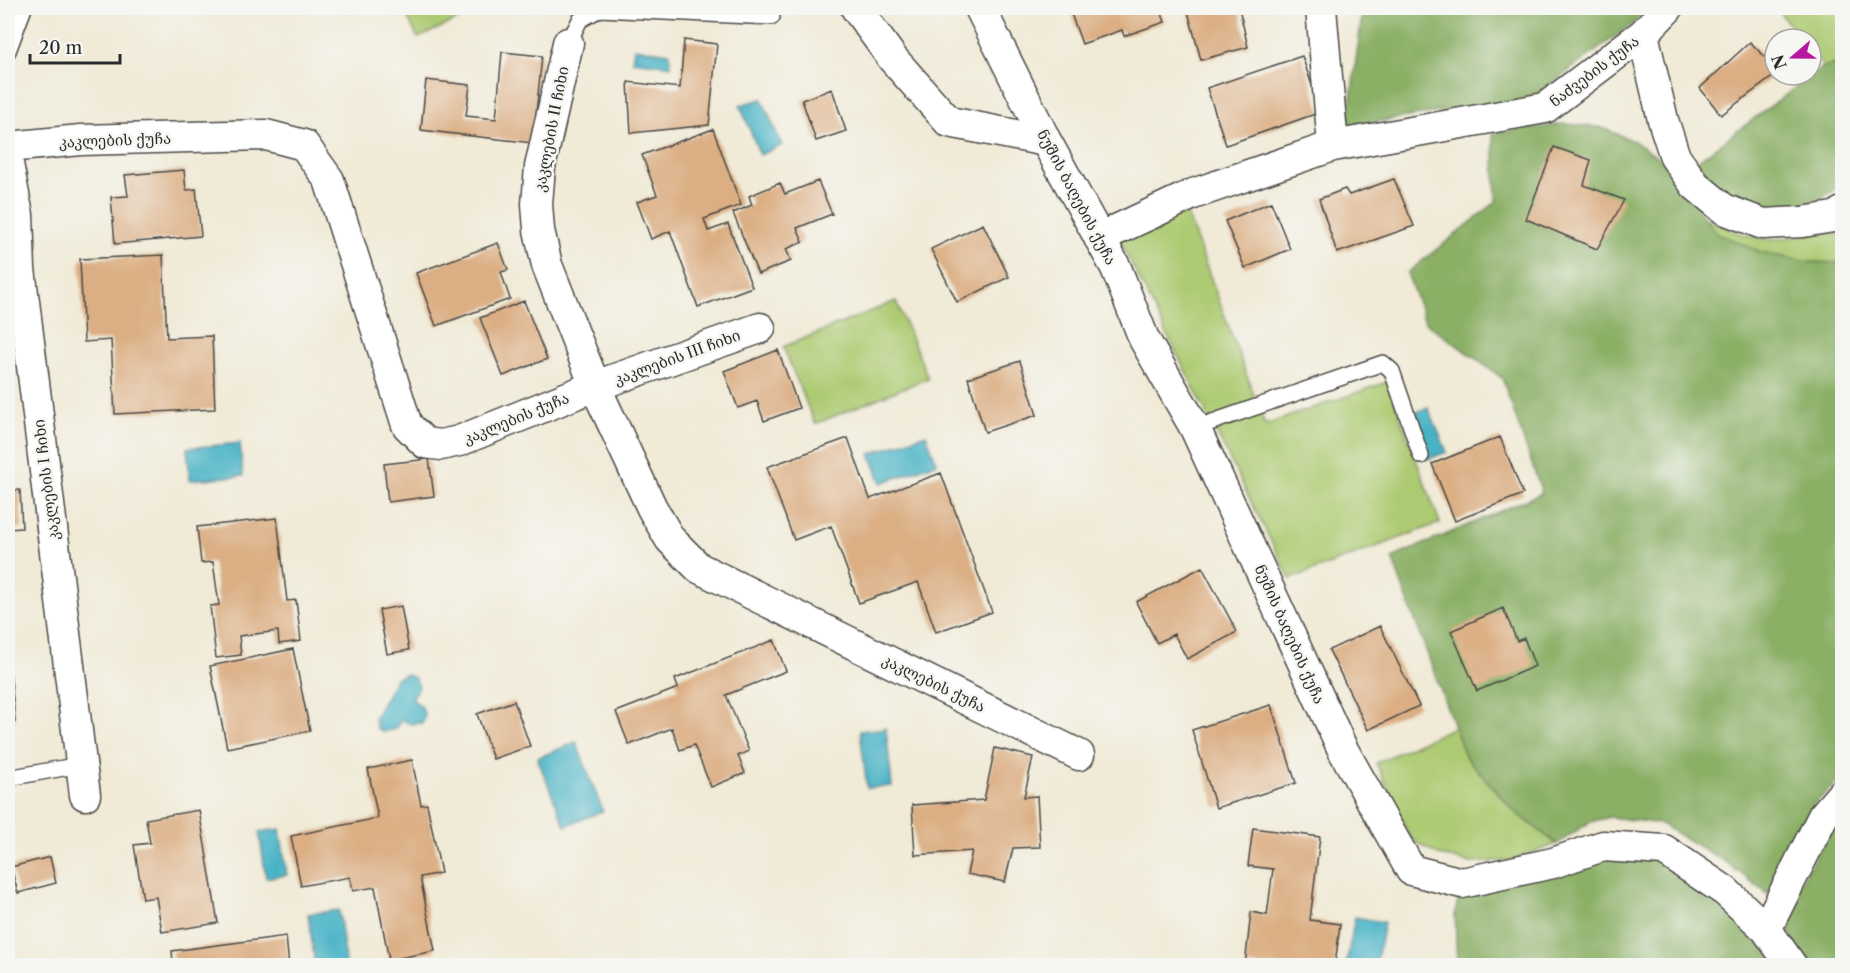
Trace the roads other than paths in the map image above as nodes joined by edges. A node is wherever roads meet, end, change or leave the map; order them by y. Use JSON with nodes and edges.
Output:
{"nodes":[{"id":1,"x":24,"y":8,"type":"edge"},
{"id":2,"x":856,"y":8,"type":"edge"},
{"id":3,"x":980,"y":8,"type":"edge"},
{"id":4,"x":1321,"y":8,"type":"edge"},
{"id":5,"x":1668,"y":8,"type":"edge"},
{"id":6,"x":772,"y":17,"type":"dead end"},
{"id":7,"x":1643,"y":34,"type":"junction"},
{"id":8,"x":568,"y":43,"type":"joint"},
{"id":9,"x":8,"y":51,"type":"edge"},
{"id":10,"x":1046,"y":141,"type":"junction"},
{"id":11,"x":1333,"y":146,"type":"junction"},
{"id":12,"x":8,"y":147,"type":"edge"},
{"id":13,"x":8,"y":164,"type":"edge"},
{"id":14,"x":1842,"y":212,"type":"edge"},
{"id":15,"x":1099,"y":238,"type":"junction"},
{"id":16,"x":760,"y":328,"type":"dead end"},
{"id":17,"x":595,"y":386,"type":"junction"},
{"id":18,"x":1195,"y":428,"type":"junction"},
{"id":19,"x":1421,"y":456,"type":"dead end"},
{"id":20,"x":1078,"y":755,"type":"dead end"},
{"id":21,"x":80,"y":765,"type":"junction"},
{"id":22,"x":8,"y":778,"type":"edge"},
{"id":23,"x":1842,"y":794,"type":"edge"},
{"id":24,"x":85,"y":795,"type":"dead end"},
{"id":25,"x":1766,"y":929,"type":"junction"},
{"id":26,"x":1792,"y":966,"type":"edge"}],
"edges":[{"from":1,"to":9,"type":"lane"},
{"from":2,"to":10,"type":"street"},
{"from":3,"to":10,"type":"street","name":"ნუშის ბაღების ქუჩა"},
{"from":4,"to":11,"type":"street"},
{"from":5,"to":7,"type":"street"},
{"from":6,"to":8,"type":"lane"},
{"from":7,"to":11,"type":"street","name":"ნაძვების ქუჩა"},
{"from":7,"to":14,"type":"street","name":"ნაძვების ქუჩა"},
{"from":8,"to":17,"type":"street","name":"კაკლების II ჩიხი"},
{"from":10,"to":15,"type":"street","name":"ნუშის ბაღების ქუჩა"},
{"from":11,"to":15,"type":"street","name":"ნაძვების ქუჩა"},
{"from":12,"to":17,"type":"street","name":"კაკლების ქუჩა"},
{"from":13,"to":21,"type":"street","name":"კაკლების I ჩიხი"},
{"from":15,"to":18,"type":"street","name":"ნუშის ბაღების ქუჩა"},
{"from":16,"to":17,"type":"street","name":"კაკლების III ჩიხი"},
{"from":17,"to":20,"type":"street","name":"კაკლების ქუჩა"},
{"from":18,"to":19,"type":"lane"},
{"from":18,"to":25,"type":"street","name":"ნუშის ბაღების ქუჩა"},
{"from":21,"to":22,"type":"lane"},
{"from":21,"to":24,"type":"street","name":"კაკლების I ჩიხი"},
{"from":23,"to":25,"type":"street"},
{"from":25,"to":26,"type":"street","name":"ნუშის ბაღების ქუჩა"}]}
